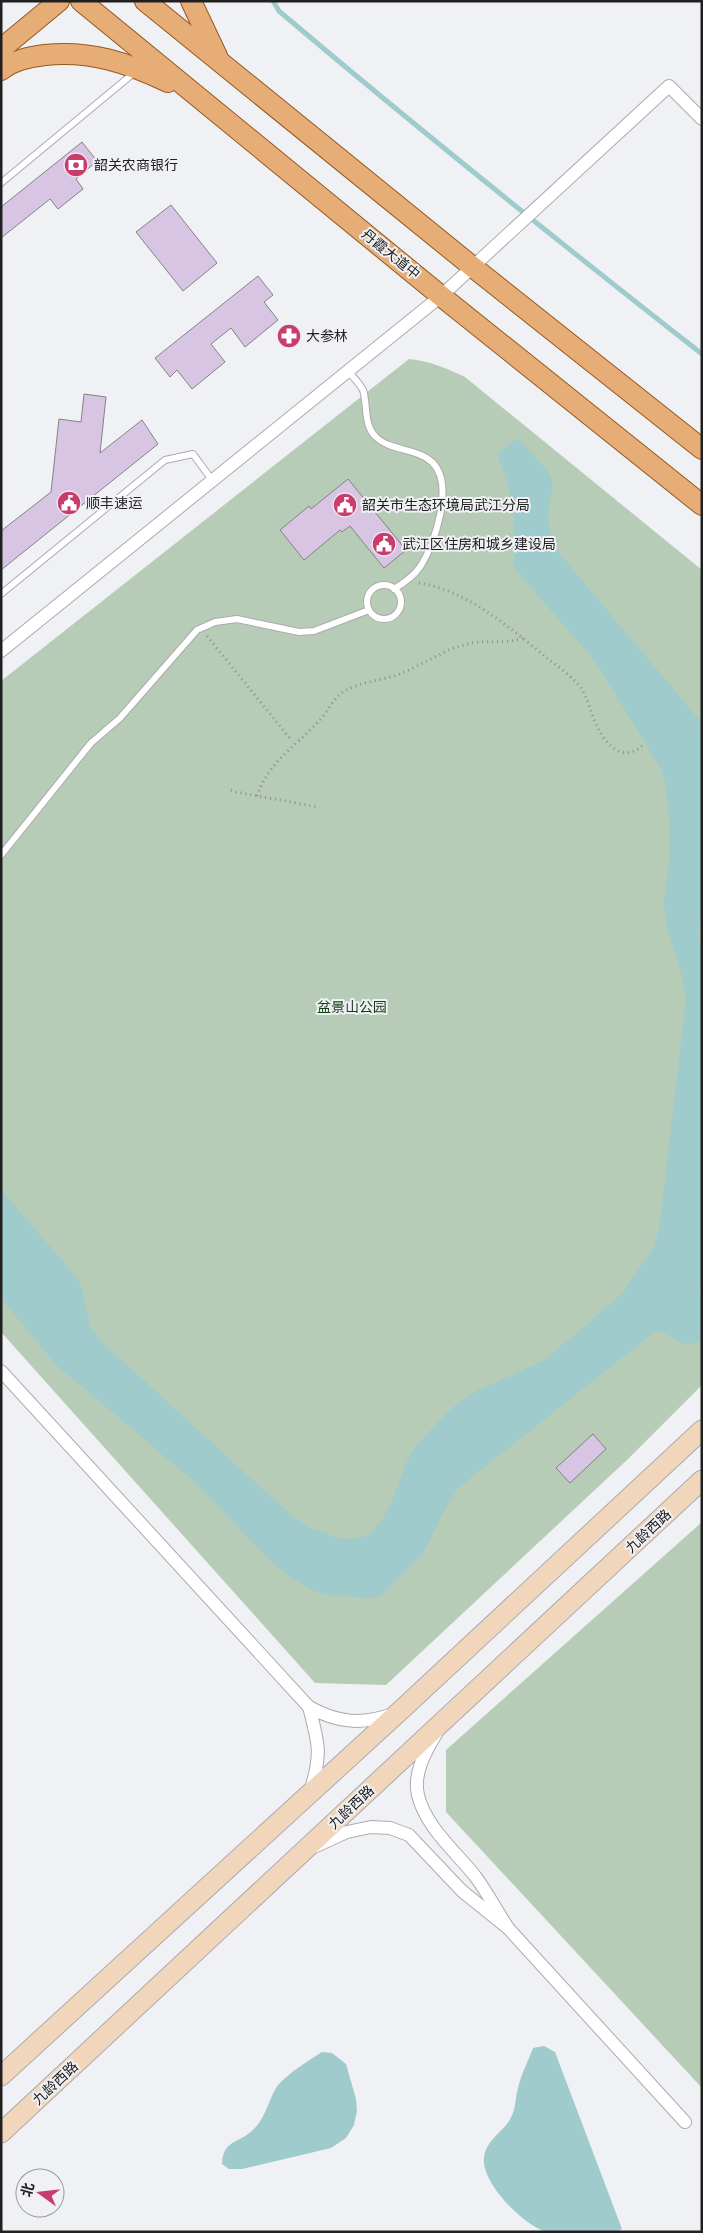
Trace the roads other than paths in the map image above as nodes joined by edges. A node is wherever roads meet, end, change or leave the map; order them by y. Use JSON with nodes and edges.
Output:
{"nodes":[{"id":1,"x":59,"y":1,"type":"edge"},
{"id":2,"x":81,"y":1,"type":"edge"},
{"id":3,"x":145,"y":1,"type":"edge"},
{"id":4,"x":191,"y":1,"type":"edge"},
{"id":5,"x":1,"y":49,"type":"edge"},
{"id":6,"x":220,"y":62,"type":"junction"},
{"id":7,"x":145,"y":63,"type":"junction"},
{"id":8,"x":1,"y":70,"type":"edge"},
{"id":9,"x":702,"y":119,"type":"edge"},
{"id":10,"x":1,"y":183,"type":"edge"},
{"id":11,"x":474,"y":268,"type":"junction"},
{"id":12,"x":441,"y":296,"type":"junction"},
{"id":13,"x":349,"y":372,"type":"junction"},
{"id":14,"x":702,"y":449,"type":"edge"},
{"id":15,"x":212,"y":480,"type":"junction"},
{"id":16,"x":702,"y":505,"type":"edge"},
{"id":17,"x":394,"y":589,"type":"junction"},
{"id":18,"x":1,"y":594,"type":"edge"},
{"id":19,"x":369,"y":610,"type":"junction"},
{"id":20,"x":1,"y":651,"type":"edge"},
{"id":21,"x":1,"y":855,"type":"edge"},
{"id":22,"x":1,"y":1371,"type":"edge"},
{"id":23,"x":702,"y":1430,"type":"edge"},
{"id":24,"x":702,"y":1480,"type":"edge"},
{"id":25,"x":309,"y":1708,"type":"junction"},
{"id":26,"x":400,"y":1711,"type":"junction"},
{"id":27,"x":445,"y":1718,"type":"junction"},
{"id":28,"x":309,"y":1795,"type":"junction"},
{"id":29,"x":304,"y":1851,"type":"junction"},
{"id":30,"x":508,"y":1928,"type":"junction"},
{"id":31,"x":1,"y":2076,"type":"edge"},
{"id":32,"x":685,"y":2122,"type":"dead end"},
{"id":33,"x":1,"y":2133,"type":"edge"}],
"edges":[{"from":1,"to":5,"type":"main road"},
{"from":2,"to":7,"type":"main road","name":"丹霞大道中"},
{"from":3,"to":6,"type":"main road"},
{"from":4,"to":6,"type":"main road"},
{"from":6,"to":11,"type":"main road"},
{"from":7,"to":8,"type":"main road"},
{"from":7,"to":10,"type":"lane"},
{"from":7,"to":12,"type":"main road","name":"丹霞大道中"},
{"from":9,"to":11,"type":"street"},
{"from":11,"to":12,"type":"street"},
{"from":11,"to":14,"type":"main road"},
{"from":12,"to":13,"type":"street"},
{"from":12,"to":16,"type":"main road","name":"丹霞大道中"},
{"from":13,"to":15,"type":"street"},
{"from":13,"to":17,"type":"lane"},
{"from":15,"to":18,"type":"lane"},
{"from":15,"to":20,"type":"street"},
{"from":17,"to":19,"type":"lane"},
{"from":17,"to":19,"type":"lane"},
{"from":19,"to":21,"type":"lane"},
{"from":22,"to":25,"type":"street"},
{"from":23,"to":26,"type":"main road"},
{"from":24,"to":27,"type":"main road","name":"九龄西路"},
{"from":25,"to":26,"type":"street"},
{"from":25,"to":28,"type":"street"},
{"from":26,"to":28,"type":"main road"},
{"from":27,"to":29,"type":"main road","name":"九龄西路"},
{"from":27,"to":30,"type":"street"},
{"from":28,"to":31,"type":"main road"},
{"from":29,"to":30,"type":"street"},
{"from":29,"to":33,"type":"main road","name":"九龄西路"},
{"from":30,"to":32,"type":"street"}]}
